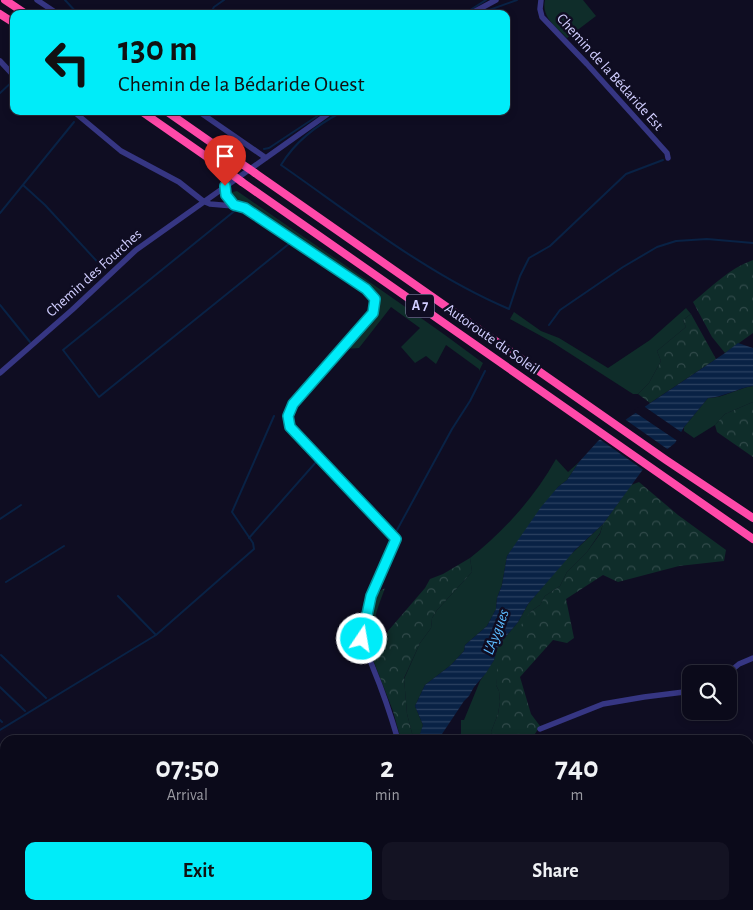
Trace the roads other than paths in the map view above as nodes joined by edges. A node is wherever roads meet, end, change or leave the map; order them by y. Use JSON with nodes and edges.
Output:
{"nodes":[{"id":1,"x":5,"y":0,"type":"edge"},
{"id":2,"x":37,"y":0,"type":"edge"},
{"id":3,"x":496,"y":0,"type":"edge"},
{"id":4,"x":541,"y":0,"type":"edge"},
{"id":5,"x":20,"y":10,"type":"edge"},
{"id":6,"x":52,"y":10,"type":"edge"},
{"id":7,"x":477,"y":10,"type":"edge"},
{"id":8,"x":0,"y":61,"type":"edge"},
{"id":9,"x":10,"y":72,"type":"edge"},
{"id":10,"x":78,"y":115,"type":"edge"},
{"id":11,"x":147,"y":115,"type":"edge"},
{"id":12,"x":172,"y":115,"type":"edge"},
{"id":13,"x":203,"y":115,"type":"edge"},
{"id":14,"x":326,"y":115,"type":"edge"},
{"id":15,"x":668,"y":158,"type":"dead end"},
{"id":16,"x":263,"y":159,"type":"junction"},
{"id":17,"x":225,"y":186,"type":"junction"},
{"id":18,"x":203,"y":201,"type":"junction"},
{"id":19,"x":234,"y":205,"type":"junction"},
{"id":20,"x":0,"y":373,"type":"edge"},
{"id":21,"x":753,"y":518,"type":"edge"},
{"id":22,"x":753,"y":539,"type":"edge"},
{"id":23,"x":753,"y":658,"type":"edge"},
{"id":24,"x":737,"y":666,"type":"edge"},
{"id":25,"x":682,"y":692,"type":"edge"},
{"id":26,"x":540,"y":729,"type":"dead end"},
{"id":27,"x":397,"y":735,"type":"edge"}],
"edges":[{"from":1,"to":5,"type":"highway"},
{"from":2,"to":6,"type":"street"},
{"from":3,"to":7,"type":"street"},
{"from":4,"to":15,"type":"street","name":"Chemin de la Bédaride Est"},
{"from":8,"to":9,"type":"street"},
{"from":10,"to":18,"type":"street"},
{"from":11,"to":22,"type":"highway","name":"Autoroute du Soleil","number":"A 7","bridge":true},
{"from":12,"to":21,"type":"highway","name":"Autoroute du Soleil","number":"A 7","bridge":true},
{"from":13,"to":16,"type":"street"},
{"from":14,"to":16,"type":"street","name":"Chemin des Fourches"},
{"from":16,"to":17,"type":"street","name":"Chemin des Fourches"},
{"from":17,"to":18,"type":"street","name":"Chemin des Fourches"},
{"from":17,"to":19,"type":"street"},
{"from":18,"to":19,"type":"street"},
{"from":18,"to":20,"type":"street","name":"Chemin des Fourches"},
{"from":19,"to":27,"type":"street"},
{"from":23,"to":24,"type":"street"},
{"from":25,"to":26,"type":"street"}]}
